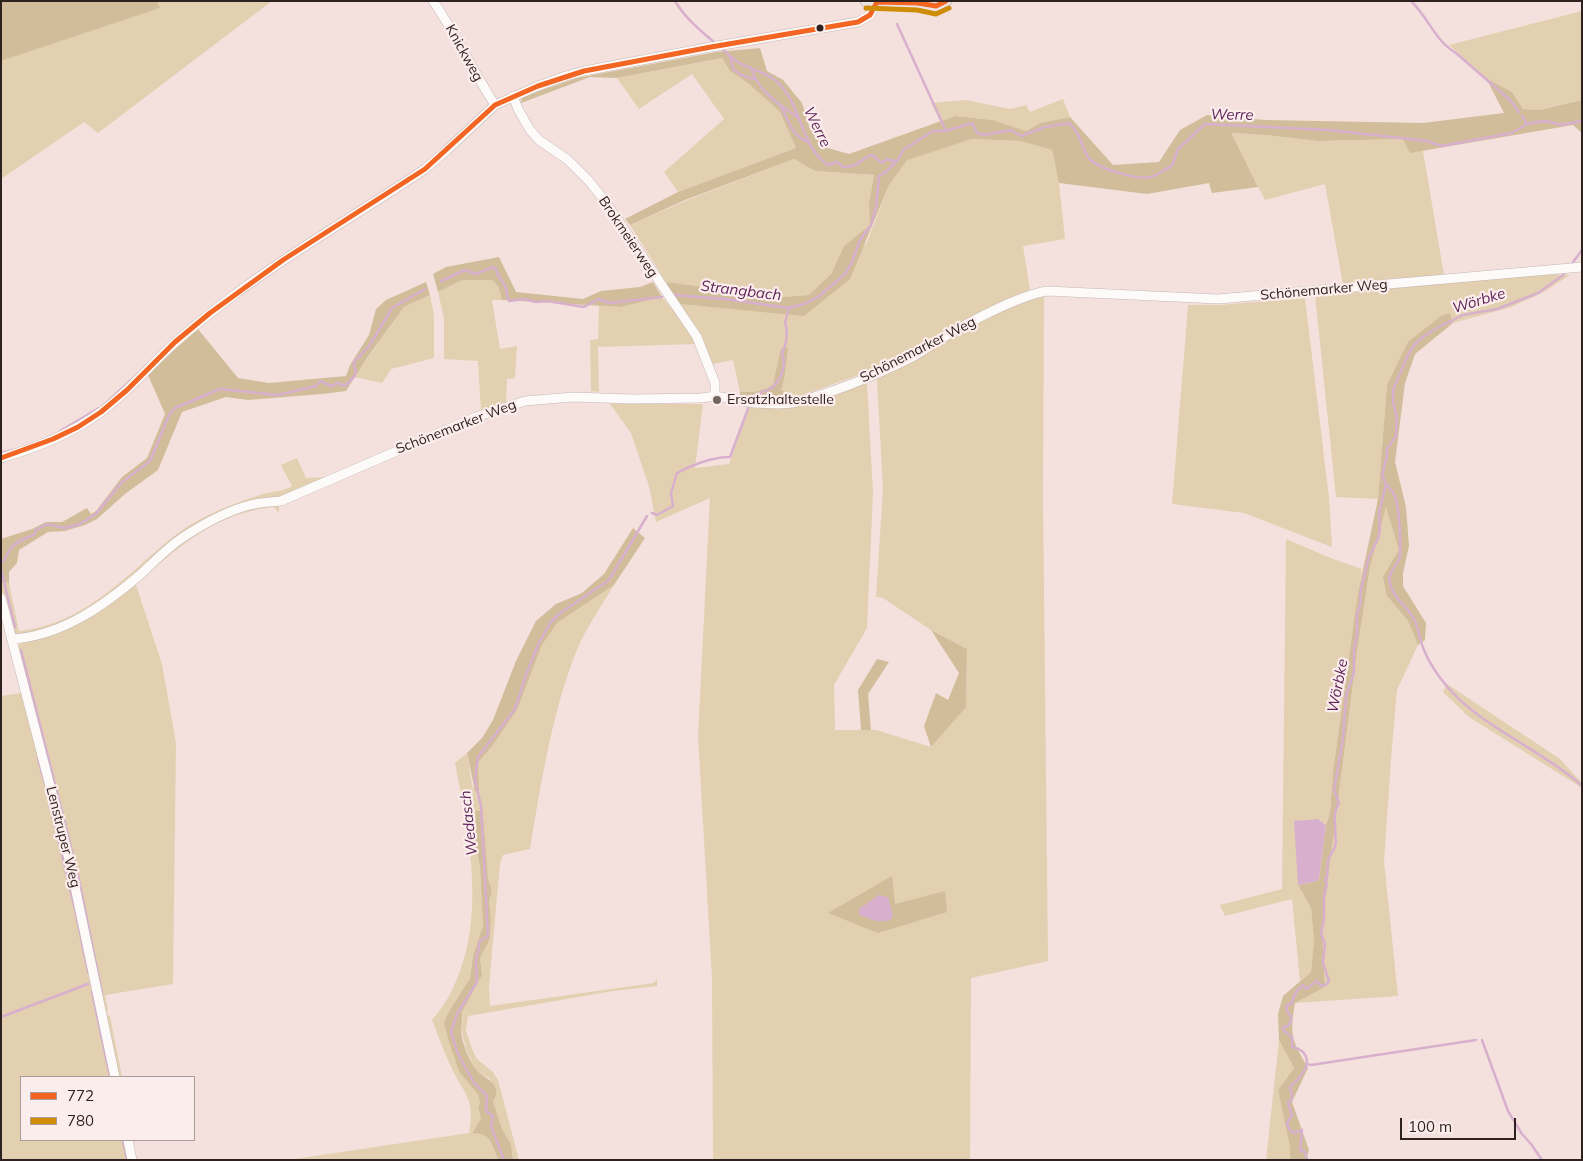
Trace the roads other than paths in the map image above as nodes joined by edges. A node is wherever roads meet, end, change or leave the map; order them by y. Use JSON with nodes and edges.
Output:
{"nodes":[{"id":1,"x":433,"y":1,"type":"edge"},
{"id":2,"x":946,"y":1,"type":"edge"},
{"id":3,"x":872,"y":2,"type":"edge"},
{"id":4,"x":920,"y":2,"type":"edge"},
{"id":5,"x":513,"y":96,"type":"junction"},
{"id":6,"x":495,"y":105,"type":"junction"},
{"id":7,"x":1578,"y":267,"type":"edge"},
{"id":8,"x":715,"y":396,"type":"junction"},
{"id":9,"x":1,"y":458,"type":"edge"},
{"id":10,"x":1,"y":598,"type":"edge"},
{"id":11,"x":1,"y":637,"type":"edge"},
{"id":12,"x":12,"y":638,"type":"junction"},
{"id":13,"x":115,"y":1076,"type":"edge"},
{"id":14,"x":128,"y":1141,"type":"edge"},
{"id":15,"x":132,"y":1160,"type":"edge"}],
"edges":[{"from":1,"to":6,"type":"street","name":"Knickweg"},
{"from":2,"to":4,"type":"main road"},
{"from":3,"to":4,"type":"main road"},
{"from":3,"to":5,"type":"street"},
{"from":5,"to":6,"type":"street"},
{"from":5,"to":8,"type":"street","name":"Brokmeierweg"},
{"from":6,"to":9,"type":"street"},
{"from":7,"to":8,"type":"street","name":"Schönemarker Weg"},
{"from":8,"to":12,"type":"street","name":"Schönemarker Weg"},
{"from":10,"to":12,"type":"street","name":"Lenstruper Weg"},
{"from":11,"to":12,"type":"street","name":"Schönemarker Weg"},
{"from":12,"to":13,"type":"street","name":"Lenstruper Weg"},
{"from":14,"to":15,"type":"street"}]}
